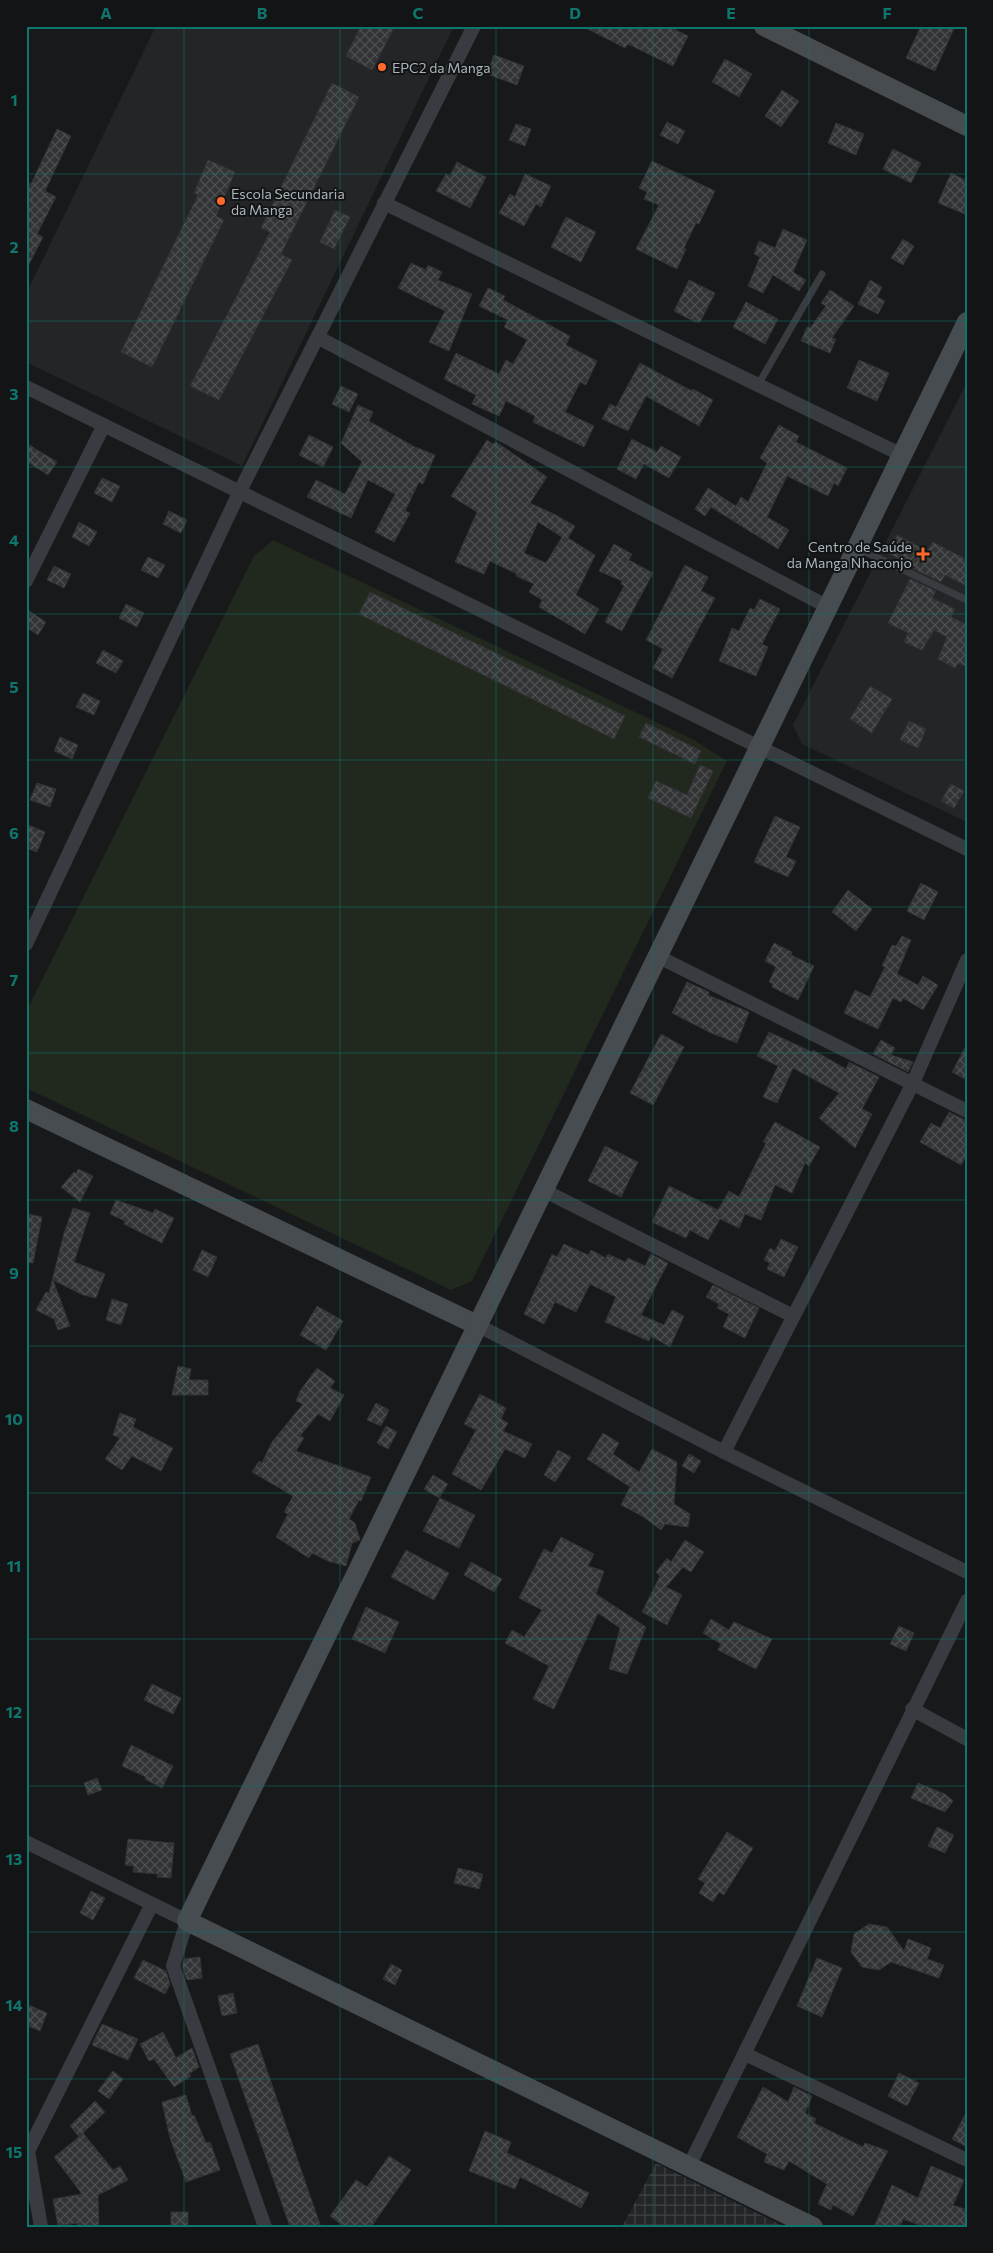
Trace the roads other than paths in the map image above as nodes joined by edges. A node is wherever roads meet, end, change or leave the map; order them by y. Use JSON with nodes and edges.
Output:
{"nodes":[{"id":1,"x":474,"y":26,"type":"edge"},
{"id":2,"x":764,"y":26,"type":"edge"},
{"id":3,"x":967,"y":126,"type":"edge"},
{"id":4,"x":384,"y":202,"type":"junction"},
{"id":5,"x":822,"y":274,"type":"dead end"},
{"id":6,"x":967,"y":322,"type":"edge"},
{"id":7,"x":319,"y":338,"type":"junction"},
{"id":8,"x":758,"y":385,"type":"junction"},
{"id":9,"x":26,"y":388,"type":"edge"},
{"id":10,"x":104,"y":425,"type":"junction"},
{"id":11,"x":902,"y":455,"type":"junction"},
{"id":12,"x":240,"y":491,"type":"junction"},
{"id":13,"x":857,"y":548,"type":"junction"},
{"id":14,"x":26,"y":581,"type":"edge"},
{"id":15,"x":967,"y":600,"type":"edge"},
{"id":16,"x":828,"y":607,"type":"junction"},
{"id":17,"x":759,"y":747,"type":"junction"},
{"id":18,"x":967,"y":849,"type":"edge"},
{"id":19,"x":26,"y":944,"type":"edge"},
{"id":20,"x":657,"y":956,"type":"junction"},
{"id":21,"x":967,"y":960,"type":"edge"},
{"id":22,"x":912,"y":1085,"type":"junction"},
{"id":23,"x":26,"y":1109,"type":"edge"},
{"id":24,"x":967,"y":1111,"type":"edge"},
{"id":25,"x":543,"y":1190,"type":"junction"},
{"id":26,"x":793,"y":1316,"type":"junction"},
{"id":27,"x":477,"y":1324,"type":"junction"},
{"id":28,"x":724,"y":1452,"type":"junction"},
{"id":29,"x":967,"y":1572,"type":"edge"},
{"id":30,"x":967,"y":1600,"type":"edge"},
{"id":31,"x":912,"y":1709,"type":"junction"},
{"id":32,"x":967,"y":1739,"type":"edge"},
{"id":33,"x":26,"y":1842,"type":"edge"},
{"id":34,"x":152,"y":1904,"type":"junction"},
{"id":35,"x":186,"y":1920,"type":"junction"},
{"id":36,"x":745,"y":2054,"type":"junction"},
{"id":37,"x":27,"y":2151,"type":"edge"},
{"id":38,"x":967,"y":2160,"type":"edge"},
{"id":39,"x":689,"y":2166,"type":"junction"},
{"id":40,"x":41,"y":2227,"type":"edge"},
{"id":41,"x":265,"y":2227,"type":"edge"},
{"id":42,"x":813,"y":2227,"type":"edge"}],
"edges":[{"from":1,"to":4,"type":"street"},
{"from":2,"to":3,"type":"street"},
{"from":4,"to":7,"type":"street"},
{"from":4,"to":8,"type":"street"},
{"from":5,"to":8,"type":"lane"},
{"from":6,"to":11,"type":"street"},
{"from":7,"to":12,"type":"street"},
{"from":7,"to":16,"type":"street"},
{"from":8,"to":11,"type":"street"},
{"from":9,"to":10,"type":"street"},
{"from":10,"to":12,"type":"street"},
{"from":10,"to":14,"type":"street"},
{"from":11,"to":13,"type":"street"},
{"from":12,"to":17,"type":"street"},
{"from":12,"to":19,"type":"street"},
{"from":13,"to":15,"type":"lane"},
{"from":13,"to":16,"type":"street"},
{"from":16,"to":17,"type":"street"},
{"from":17,"to":18,"type":"street"},
{"from":17,"to":20,"type":"street"},
{"from":20,"to":22,"type":"street"},
{"from":20,"to":25,"type":"street"},
{"from":21,"to":22,"type":"street"},
{"from":22,"to":24,"type":"street"},
{"from":22,"to":26,"type":"street"},
{"from":23,"to":27,"type":"street"},
{"from":25,"to":26,"type":"street"},
{"from":25,"to":27,"type":"street"},
{"from":26,"to":28,"type":"street"},
{"from":27,"to":28,"type":"street"},
{"from":27,"to":35,"type":"street"},
{"from":28,"to":29,"type":"street"},
{"from":30,"to":31,"type":"street"},
{"from":31,"to":32,"type":"street"},
{"from":31,"to":36,"type":"street"},
{"from":33,"to":34,"type":"street"},
{"from":34,"to":35,"type":"street"},
{"from":34,"to":37,"type":"street"},
{"from":35,"to":39,"type":"street"},
{"from":35,"to":41,"type":"street"},
{"from":36,"to":38,"type":"street"},
{"from":36,"to":39,"type":"street"},
{"from":37,"to":40,"type":"street"},
{"from":39,"to":42,"type":"street"}]}
